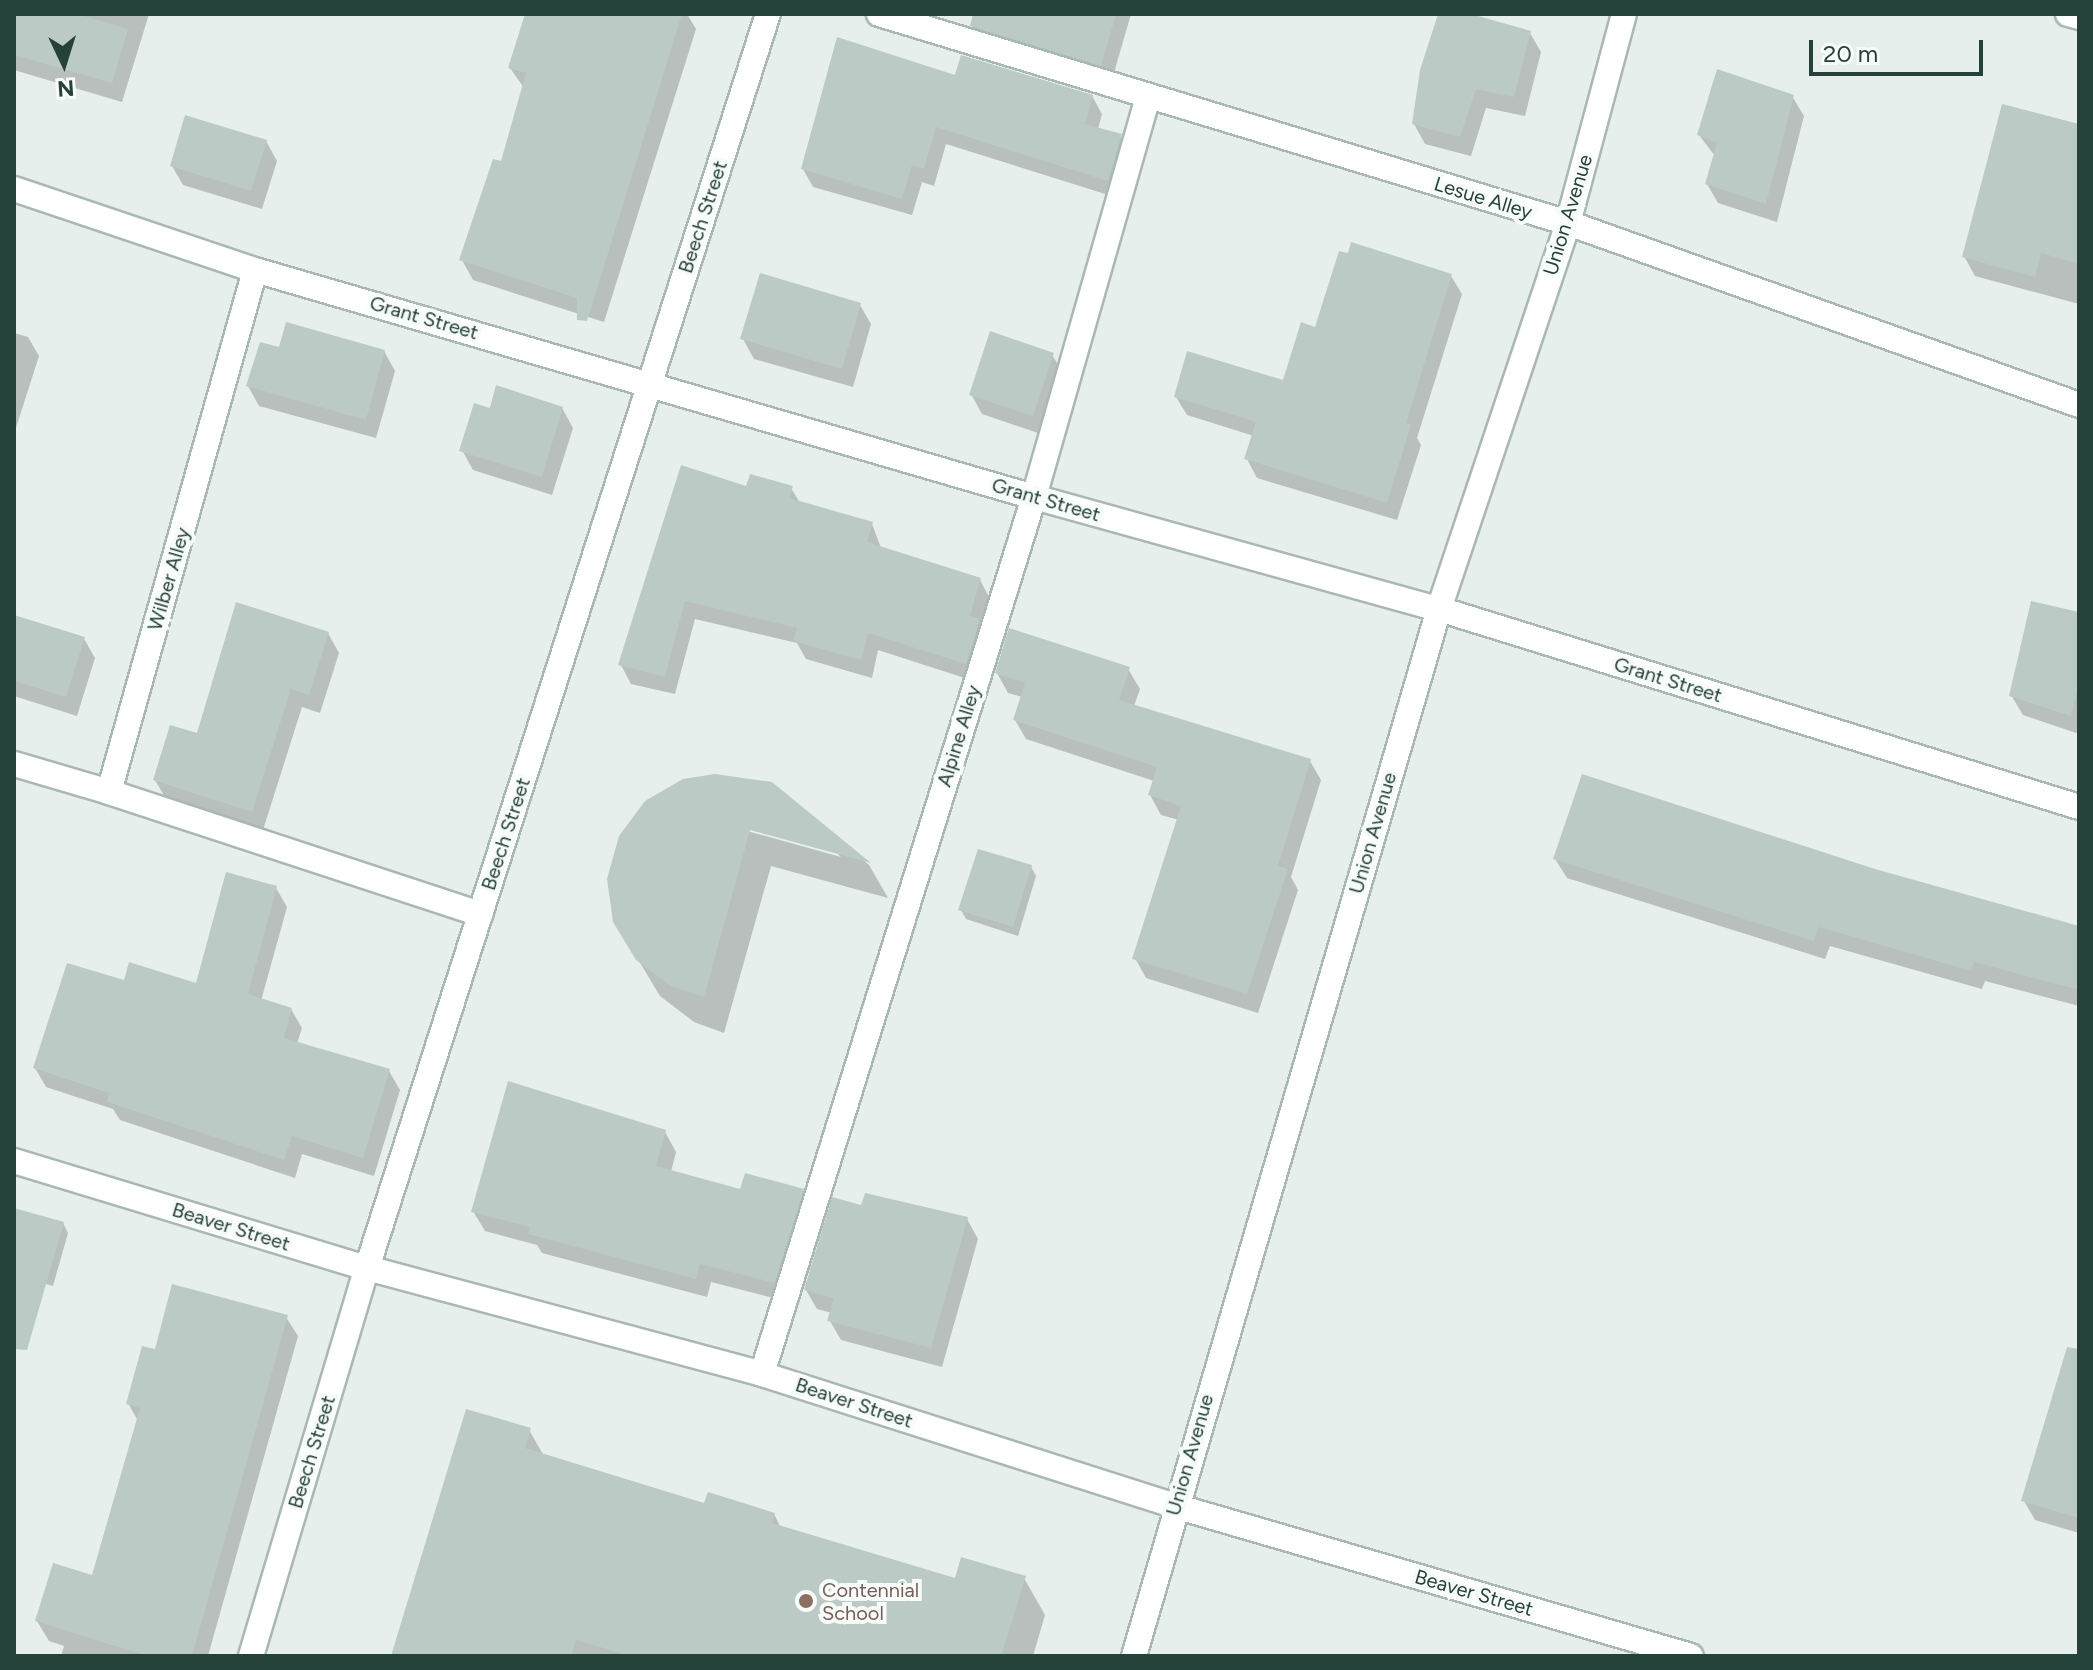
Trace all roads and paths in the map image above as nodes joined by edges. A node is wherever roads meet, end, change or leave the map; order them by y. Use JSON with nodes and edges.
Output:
{"nodes":[{"id":1,"x":768,"y":14,"type":"edge"},
{"id":2,"x":879,"y":14,"type":"edge"},
{"id":3,"x":1624,"y":14,"type":"edge"},
{"id":4,"x":2068,"y":14,"type":"edge"},
{"id":5,"x":2079,"y":17,"type":"edge"},
{"id":6,"x":1148,"y":96,"type":"junction"},
{"id":7,"x":14,"y":189,"type":"edge"},
{"id":8,"x":1568,"y":223,"type":"junction"},
{"id":9,"x":255,"y":270,"type":"junction"},
{"id":10,"x":650,"y":382,"type":"junction"},
{"id":11,"x":2079,"y":405,"type":"edge"},
{"id":12,"x":1034,"y":497,"type":"junction"},
{"id":13,"x":1439,"y":609,"type":"junction"},
{"id":14,"x":14,"y":764,"type":"edge"},
{"id":15,"x":109,"y":792,"type":"junction"},
{"id":16,"x":2079,"y":807,"type":"edge"},
{"id":17,"x":481,"y":914,"type":"junction"},
{"id":18,"x":14,"y":1161,"type":"edge"},
{"id":19,"x":367,"y":1268,"type":"junction"},
{"id":20,"x":762,"y":1374,"type":"junction"},
{"id":21,"x":1175,"y":1506,"type":"junction"},
{"id":22,"x":251,"y":1656,"type":"edge"},
{"id":23,"x":1134,"y":1656,"type":"edge"},
{"id":24,"x":1691,"y":1656,"type":"edge"}],
"edges":[{"from":1,"to":10,"type":"street","name":"Beech Street"},
{"from":2,"to":6,"type":"street","name":"Lesue Alley"},
{"from":3,"to":8,"type":"street","name":"Union Avenue"},
{"from":4,"to":5,"type":"street"},
{"from":6,"to":8,"type":"street","name":"Lesue Alley"},
{"from":6,"to":12,"type":"street","name":"Alpine Alley"},
{"from":7,"to":9,"type":"street","name":"Grant Street"},
{"from":8,"to":11,"type":"street","name":"Lesue Alley"},
{"from":8,"to":13,"type":"street","name":"Union Avenue"},
{"from":9,"to":10,"type":"street","name":"Grant Street"},
{"from":9,"to":15,"type":"street","name":"Wilber Alley"},
{"from":10,"to":12,"type":"street","name":"Grant Street"},
{"from":10,"to":17,"type":"street","name":"Beech Street"},
{"from":12,"to":13,"type":"street","name":"Grant Street"},
{"from":12,"to":20,"type":"street","name":"Alpine Alley"},
{"from":13,"to":16,"type":"street","name":"Grant Street"},
{"from":13,"to":21,"type":"street","name":"Union Avenue"},
{"from":14,"to":15,"type":"street"},
{"from":15,"to":17,"type":"street"},
{"from":17,"to":19,"type":"street","name":"Beech Street"},
{"from":18,"to":19,"type":"street","name":"Beaver Street"},
{"from":19,"to":20,"type":"street","name":"Beaver Street"},
{"from":19,"to":22,"type":"street","name":"Beech Street"},
{"from":20,"to":21,"type":"street","name":"Beaver Street"},
{"from":21,"to":23,"type":"street","name":"Union Avenue"},
{"from":21,"to":24,"type":"street","name":"Beaver Street"}]}
